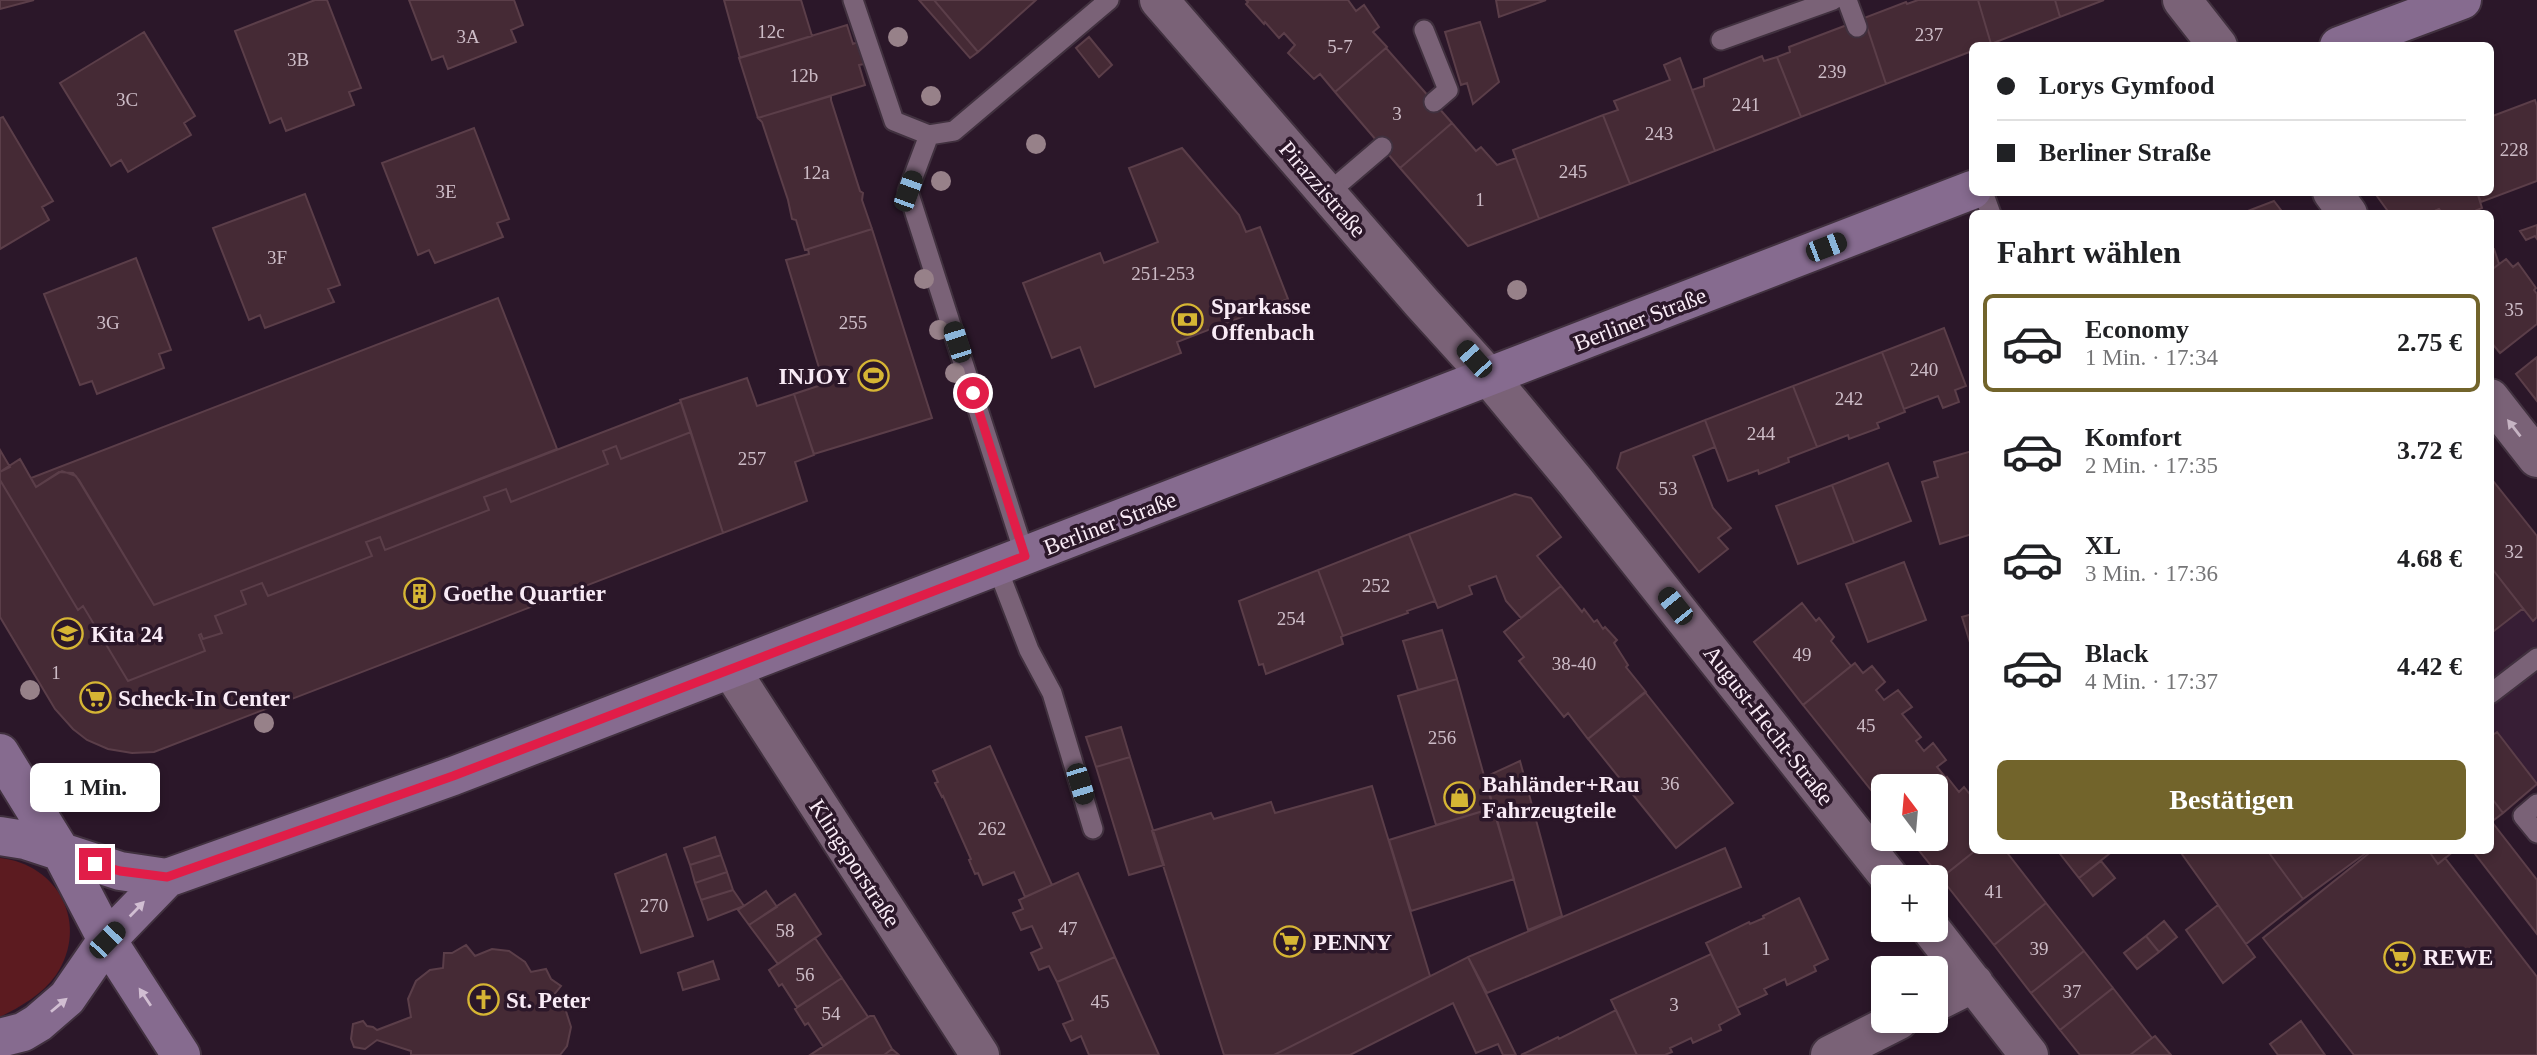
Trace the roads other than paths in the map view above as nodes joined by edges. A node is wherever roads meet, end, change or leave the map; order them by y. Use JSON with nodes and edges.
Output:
{"nodes":[{"id":1,"x":853,"y":0,"type":"edge"},
{"id":2,"x":1109,"y":0,"type":"edge"},
{"id":3,"x":1159,"y":0,"type":"edge"},
{"id":4,"x":1833,"y":0,"type":"edge"},
{"id":5,"x":1847,"y":0,"type":"edge"},
{"id":6,"x":2182,"y":0,"type":"edge"},
{"id":7,"x":2462,"y":0,"type":"edge"},
{"id":8,"x":1857,"y":27,"type":"dead end"},
{"id":9,"x":1424,"y":30,"type":"dead end"},
{"id":10,"x":1721,"y":40,"type":"dead end"},
{"id":11,"x":2215,"y":42,"type":"edge"},
{"id":12,"x":2350,"y":42,"type":"edge"},
{"id":13,"x":1434,"y":102,"type":"dead end"},
{"id":14,"x":929,"y":135,"type":"junction"},
{"id":15,"x":1382,"y":148,"type":"dead end"},
{"id":16,"x":1969,"y":191,"type":"edge"},
{"id":17,"x":1327,"y":194,"type":"junction"},
{"id":18,"x":1489,"y":377,"type":"junction"},
{"id":19,"x":2494,"y":403,"type":"edge"},
{"id":20,"x":2537,"y":458,"type":"edge"},
{"id":21,"x":1011,"y":561,"type":"junction"},
{"id":22,"x":2537,"y":658,"type":"edge"},
{"id":23,"x":731,"y":670,"type":"junction"},
{"id":24,"x":2494,"y":688,"type":"edge"},
{"id":25,"x":0,"y":754,"type":"edge"},
{"id":26,"x":2537,"y":804,"type":"edge"},
{"id":27,"x":1093,"y":829,"type":"dead end"},
{"id":28,"x":2537,"y":833,"type":"edge"},
{"id":29,"x":0,"y":836,"type":"edge"},
{"id":30,"x":61,"y":852,"type":"junction"},
{"id":31,"x":1879,"y":865,"type":"edge"},
{"id":32,"x":167,"y":877,"type":"junction"},
{"id":33,"x":107,"y":940,"type":"junction"},
{"id":34,"x":1941,"y":942,"type":"edge"},
{"id":35,"x":1973,"y":983,"type":"junction"},
{"id":36,"x":1948,"y":996,"type":"edge"},
{"id":37,"x":1873,"y":1033,"type":"edge"},
{"id":38,"x":0,"y":1038,"type":"edge"},
{"id":39,"x":181,"y":1055,"type":"edge"},
{"id":40,"x":980,"y":1055,"type":"edge"},
{"id":41,"x":1829,"y":1055,"type":"edge"},
{"id":42,"x":2029,"y":1055,"type":"edge"}],
"edges":[{"from":1,"to":14,"type":"lane"},
{"from":2,"to":14,"type":"lane"},
{"from":3,"to":17,"type":"street","name":"Pirazzistraße"},
{"from":4,"to":10,"type":"lane"},
{"from":5,"to":8,"type":"lane"},
{"from":6,"to":11,"type":"street"},
{"from":7,"to":12,"type":"main road"},
{"from":9,"to":13,"type":"lane"},
{"from":14,"to":21,"type":"lane"},
{"from":15,"to":17,"type":"lane"},
{"from":16,"to":18,"type":"main road","name":"Berliner Straße"},
{"from":17,"to":18,"type":"street","name":"Pirazzistraße"},
{"from":18,"to":21,"type":"main road","name":"Berliner Straße"},
{"from":18,"to":31,"type":"street","name":"August-Hecht-Straße"},
{"from":20,"to":19,"type":"street","one_way":true},
{"from":21,"to":23,"type":"main road","name":"Berliner Straße"},
{"from":21,"to":27,"type":"lane"},
{"from":22,"to":24,"type":"lane"},
{"from":23,"to":32,"type":"main road","name":"Berliner Straße"},
{"from":23,"to":40,"type":"street","name":"Klingsporstraße"},
{"from":25,"to":30,"type":"main road"},
{"from":26,"to":28,"type":"lane"},
{"from":29,"to":30,"type":"main road","name":"Berliner Straße"},
{"from":30,"to":32,"type":"main road","name":"Berliner Straße"},
{"from":30,"to":33,"type":"main road"},
{"from":33,"to":32,"type":"main road","name":"Berliner Straße","one_way":true},
{"from":38,"to":33,"type":"main road","name":"Berliner Straße","one_way":true},
{"from":39,"to":33,"type":"main road","one_way":true},
{"from":34,"to":35,"type":"street"},
{"from":35,"to":36,"type":"street"},
{"from":35,"to":42,"type":"street"},
{"from":37,"to":41,"type":"street"}]}
